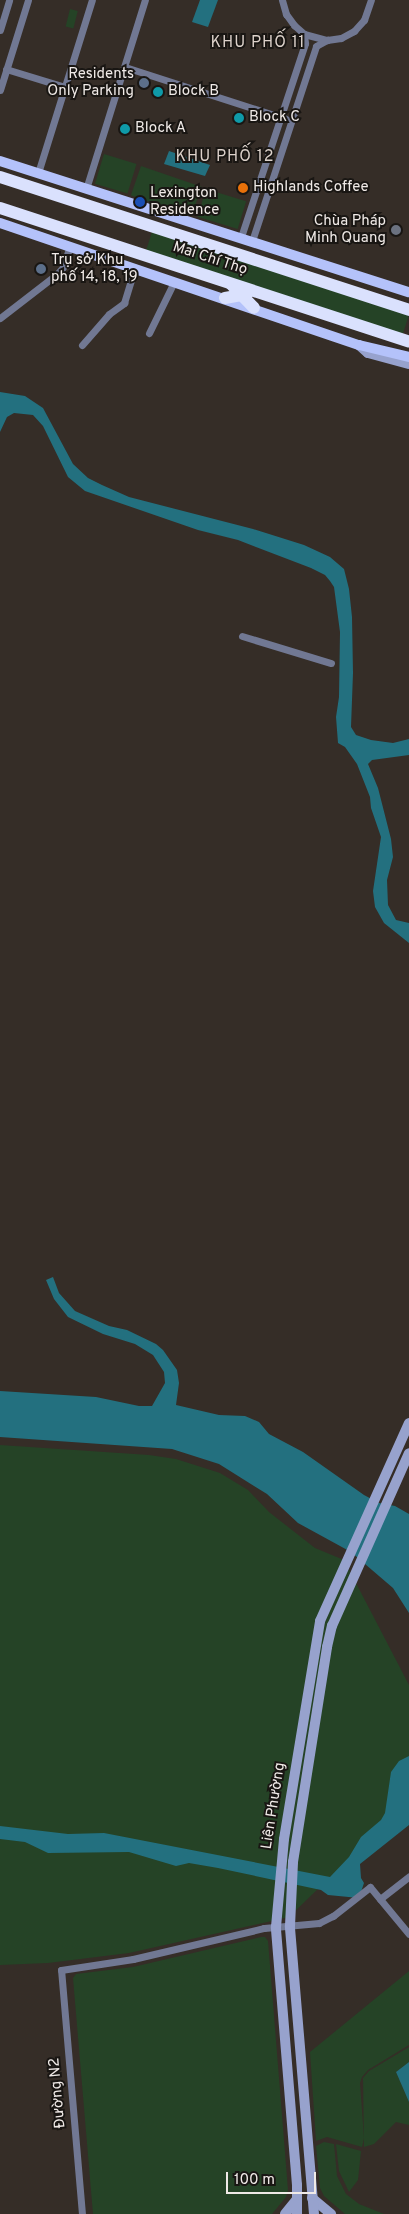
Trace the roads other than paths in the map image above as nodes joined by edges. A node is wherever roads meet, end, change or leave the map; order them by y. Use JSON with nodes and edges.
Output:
{"nodes":[{"id":1,"x":8,"y":0,"type":"edge"},
{"id":2,"x":28,"y":0,"type":"edge"},
{"id":3,"x":92,"y":0,"type":"edge"},
{"id":4,"x":145,"y":0,"type":"edge"},
{"id":5,"x":282,"y":0,"type":"edge"},
{"id":6,"x":371,"y":0,"type":"edge"},
{"id":7,"x":0,"y":30,"type":"edge"},
{"id":8,"x":304,"y":34,"type":"junction"},
{"id":9,"x":327,"y":40,"type":"junction"},
{"id":10,"x":125,"y":67,"type":"junction"},
{"id":11,"x":6,"y":69,"type":"junction"},
{"id":12,"x":65,"y":87,"type":"junction"},
{"id":13,"x":0,"y":90,"type":"edge"},
{"id":14,"x":282,"y":118,"type":"junction"},
{"id":15,"x":292,"y":121,"type":"junction"},
{"id":16,"x":0,"y":161,"type":"edge"},
{"id":17,"x":38,"y":173,"type":"junction"},
{"id":18,"x":0,"y":177,"type":"edge"},
{"id":19,"x":86,"y":189,"type":"junction"},
{"id":20,"x":254,"y":201,"type":"junction"},
{"id":21,"x":0,"y":208,"type":"edge"},
{"id":22,"x":262,"y":211,"type":"junction"},
{"id":23,"x":0,"y":223,"type":"edge"},
{"id":24,"x":241,"y":237,"type":"junction"},
{"id":25,"x":252,"y":241,"type":"junction"},
{"id":26,"x":70,"y":246,"type":"junction"},
{"id":27,"x":135,"y":268,"type":"junction"},
{"id":28,"x":174,"y":282,"type":"junction"},
{"id":29,"x":230,"y":282,"type":"junction"},
{"id":30,"x":406,"y":291,"type":"edge"},
{"id":31,"x":259,"y":292,"type":"junction"},
{"id":32,"x":242,"y":295,"type":"junction"},
{"id":33,"x":225,"y":298,"type":"junction"},
{"id":34,"x":254,"y":308,"type":"junction"},
{"id":35,"x":409,"y":310,"type":"edge"},
{"id":36,"x":0,"y":318,"type":"edge"},
{"id":37,"x":149,"y":333,"type":"dead end"},
{"id":38,"x":409,"y":342,"type":"edge"},
{"id":39,"x":82,"y":345,"type":"dead end"},
{"id":40,"x":359,"y":345,"type":"junction"},
{"id":41,"x":409,"y":357,"type":"edge"},
{"id":42,"x":409,"y":364,"type":"edge"},
{"id":43,"x":242,"y":636,"type":"dead end"},
{"id":44,"x":331,"y":663,"type":"dead end"},
{"id":45,"x":409,"y":1423,"type":"edge"},
{"id":46,"x":409,"y":1453,"type":"edge"},
{"id":47,"x":409,"y":1876,"type":"edge"},
{"id":48,"x":380,"y":1899,"type":"junction"},
{"id":49,"x":290,"y":1926,"type":"junction"},
{"id":50,"x":276,"y":1927,"type":"junction"},
{"id":51,"x":409,"y":1934,"type":"edge"},
{"id":52,"x":294,"y":1984,"type":"junction"},
{"id":53,"x":281,"y":1986,"type":"junction"},
{"id":54,"x":312,"y":2198,"type":"junction"},
{"id":55,"x":297,"y":2199,"type":"junction"},
{"id":56,"x":82,"y":2214,"type":"edge"},
{"id":57,"x":284,"y":2214,"type":"edge"},
{"id":58,"x":297,"y":2214,"type":"edge"},
{"id":59,"x":314,"y":2214,"type":"edge"},
{"id":60,"x":331,"y":2214,"type":"edge"}],
"edges":[{"from":1,"to":7,"type":"street"},
{"from":2,"to":11,"type":"street"},
{"from":3,"to":12,"type":"street"},
{"from":4,"to":10,"type":"street"},
{"from":5,"to":8,"type":"street"},
{"from":6,"to":9,"type":"street"},
{"from":8,"to":9,"type":"street"},
{"from":8,"to":14,"type":"street"},
{"from":9,"to":15,"type":"street"},
{"from":10,"to":14,"type":"street"},
{"from":10,"to":19,"type":"street"},
{"from":11,"to":12,"type":"street"},
{"from":11,"to":13,"type":"street"},
{"from":12,"to":17,"type":"street"},
{"from":14,"to":15,"type":"street"},
{"from":14,"to":20,"type":"street"},
{"from":15,"to":22,"type":"street"},
{"from":16,"to":17,"type":"main road","name":"Mai Chí Thọ"},
{"from":17,"to":19,"type":"main road","name":"Mai Chí Thọ"},
{"from":18,"to":35,"type":"highway","name":"Mai Chí Thọ"},
{"from":19,"to":24,"type":"main road","name":"Mai Chí Thọ"},
{"from":20,"to":22,"type":"street"},
{"from":20,"to":24,"type":"street"},
{"from":21,"to":29,"type":"highway","name":"Mai Chí Thọ"},
{"from":22,"to":25,"type":"street"},
{"from":23,"to":26,"type":"main road"},
{"from":24,"to":25,"type":"main road","name":"Mai Chí Thọ"},
{"from":25,"to":30,"type":"main road","name":"Mai Chí Thọ"},
{"from":26,"to":27,"type":"main road"},
{"from":26,"to":36,"type":"street"},
{"from":27,"to":28,"type":"main road"},
{"from":27,"to":39,"type":"street"},
{"from":28,"to":33,"type":"main road"},
{"from":28,"to":37,"type":"street"},
{"from":29,"to":31,"type":"highway","name":"Mai Chí Thọ"},
{"from":29,"to":32,"type":"highway"},
{"from":31,"to":32,"type":"highway"},
{"from":31,"to":38,"type":"highway","name":"Mai Chí Thọ"},
{"from":32,"to":33,"type":"highway"},
{"from":32,"to":34,"type":"highway"},
{"from":33,"to":34,"type":"main road"},
{"from":34,"to":40,"type":"main road"},
{"from":40,"to":41,"type":"main road"},
{"from":40,"to":42,"type":"street"},
{"from":43,"to":44,"type":"street"},
{"from":45,"to":50,"type":"street","name":"Liên Phường"},
{"from":46,"to":49,"type":"street","name":"Liên Phường"},
{"from":47,"to":48,"type":"street"},
{"from":48,"to":49,"type":"street"},
{"from":48,"to":51,"type":"street"},
{"from":49,"to":50,"type":"street"},
{"from":49,"to":52,"type":"street","name":"Liên Phường"},
{"from":50,"to":53,"type":"street","name":"Liên Phường"},
{"from":50,"to":56,"type":"street","name":"Đường N2"},
{"from":52,"to":53,"type":"street"},
{"from":52,"to":54,"type":"street","name":"Liên Phường"},
{"from":53,"to":55,"type":"street","name":"Liên Phường"},
{"from":54,"to":59,"type":"street","name":"Liên Phường"},
{"from":54,"to":60,"type":"street"},
{"from":55,"to":57,"type":"street"},
{"from":55,"to":58,"type":"street","name":"Liên Phường"}]}
